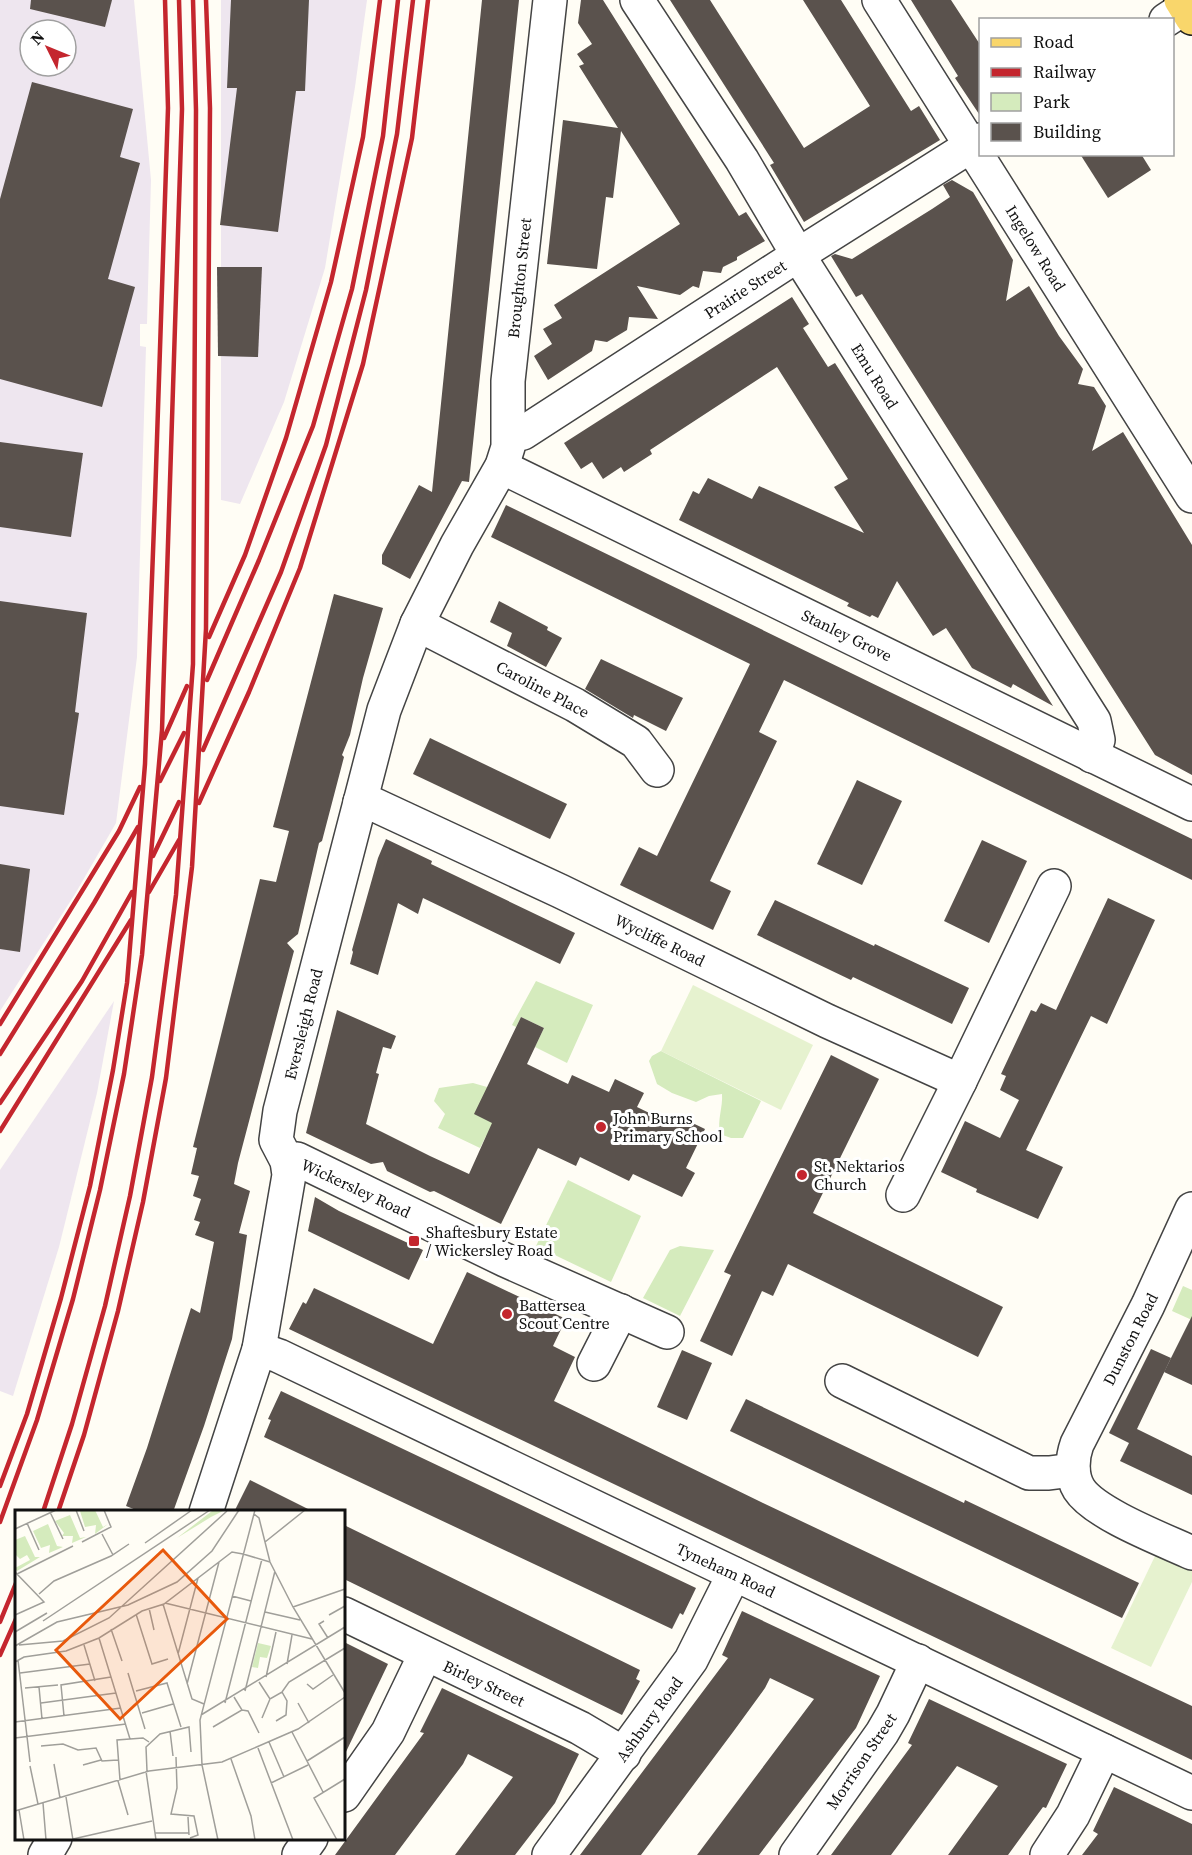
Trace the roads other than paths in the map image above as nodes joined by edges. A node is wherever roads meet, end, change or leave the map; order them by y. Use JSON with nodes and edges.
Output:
{"nodes":[{"id":1,"x":550,"y":0,"type":"edge"},
{"id":2,"x":637,"y":0,"type":"edge"},
{"id":3,"x":879,"y":0,"type":"edge"},
{"id":4,"x":976,"y":143,"type":"edge"},
{"id":5,"x":984,"y":156,"type":"edge"},
{"id":6,"x":798,"y":255,"type":"junction"},
{"id":7,"x":505,"y":451,"type":"junction"},
{"id":8,"x":1192,"y":496,"type":"edge"},
{"id":9,"x":417,"y":624,"type":"junction"},
{"id":10,"x":1092,"y":756,"type":"junction"},
{"id":11,"x":657,"y":770,"type":"dead end"},
{"id":12,"x":360,"y":802,"type":"junction"},
{"id":13,"x":1192,"y":804,"type":"edge"},
{"id":14,"x":1054,"y":886,"type":"dead end"},
{"id":15,"x":960,"y":1081,"type":"junction"},
{"id":16,"x":287,"y":1161,"type":"junction"},
{"id":17,"x":903,"y":1195,"type":"dead end"},
{"id":18,"x":1192,"y":1209,"type":"edge"},
{"id":19,"x":621,"y":1311,"type":"junction"},
{"id":20,"x":667,"y":1332,"type":"dead end"},
{"id":21,"x":259,"y":1349,"type":"junction"},
{"id":22,"x":594,"y":1364,"type":"dead end"},
{"id":23,"x":842,"y":1381,"type":"dead end"},
{"id":24,"x":1074,"y":1470,"type":"junction"},
{"id":25,"x":207,"y":1510,"type":"edge"},
{"id":26,"x":1192,"y":1553,"type":"edge"},
{"id":27,"x":734,"y":1574,"type":"junction"},
{"id":28,"x":345,"y":1615,"type":"edge"},
{"id":29,"x":425,"y":1655,"type":"junction"},
{"id":30,"x":918,"y":1661,"type":"junction"},
{"id":31,"x":1104,"y":1751,"type":"junction"},
{"id":32,"x":624,"y":1754,"type":"junction"},
{"id":33,"x":1192,"y":1793,"type":"edge"},
{"id":34,"x":345,"y":1794,"type":"edge"},
{"id":35,"x":54,"y":1840,"type":"edge"},
{"id":36,"x":310,"y":1840,"type":"edge"},
{"id":37,"x":45,"y":1855,"type":"edge"},
{"id":38,"x":298,"y":1855,"type":"edge"},
{"id":39,"x":549,"y":1855,"type":"edge"},
{"id":40,"x":796,"y":1855,"type":"edge"},
{"id":41,"x":1047,"y":1855,"type":"edge"}],
"edges":[{"from":1,"to":7,"type":"street","name":"Broughton Street"},
{"from":2,"to":6,"type":"street","name":"Emu Road"},
{"from":3,"to":4,"type":"street","name":"Ingelow Road"},
{"from":4,"to":6,"type":"street","name":"Prairie Street"},
{"from":5,"to":8,"type":"street","name":"Ingelow Road"},
{"from":6,"to":7,"type":"street","name":"Prairie Street"},
{"from":6,"to":10,"type":"street","name":"Emu Road"},
{"from":7,"to":9,"type":"street","name":"Eversleigh Road"},
{"from":7,"to":10,"type":"street","name":"Stanley Grove"},
{"from":9,"to":11,"type":"street","name":"Caroline Place"},
{"from":9,"to":12,"type":"street","name":"Eversleigh Road"},
{"from":10,"to":13,"type":"street","name":"Stanley Grove"},
{"from":12,"to":15,"type":"street","name":"Wycliffe Road"},
{"from":12,"to":16,"type":"street","name":"Eversleigh Road"},
{"from":14,"to":15,"type":"street"},
{"from":15,"to":17,"type":"street"},
{"from":16,"to":19,"type":"street","name":"Wickersley Road"},
{"from":16,"to":21,"type":"street","name":"Eversleigh Road"},
{"from":18,"to":24,"type":"street","name":"Dunston Road"},
{"from":19,"to":20,"type":"street","name":"Wickersley Road"},
{"from":19,"to":22,"type":"street"},
{"from":21,"to":25,"type":"street","name":"Eversleigh Road"},
{"from":21,"to":27,"type":"street","name":"Tyneham Road"},
{"from":23,"to":24,"type":"street"},
{"from":24,"to":26,"type":"street"},
{"from":27,"to":30,"type":"street","name":"Tyneham Road"},
{"from":27,"to":32,"type":"street","name":"Ashbury Road"},
{"from":28,"to":29,"type":"street","name":"Birley Street"},
{"from":29,"to":32,"type":"street","name":"Birley Street"},
{"from":29,"to":34,"type":"street"},
{"from":30,"to":31,"type":"street","name":"Tyneham Road"},
{"from":30,"to":40,"type":"street","name":"Morrison Street"},
{"from":31,"to":33,"type":"street","name":"Tyneham Road"},
{"from":31,"to":41,"type":"street"},
{"from":32,"to":39,"type":"street","name":"Ashbury Road"},
{"from":35,"to":37,"type":"street"},
{"from":36,"to":38,"type":"street"}]}
